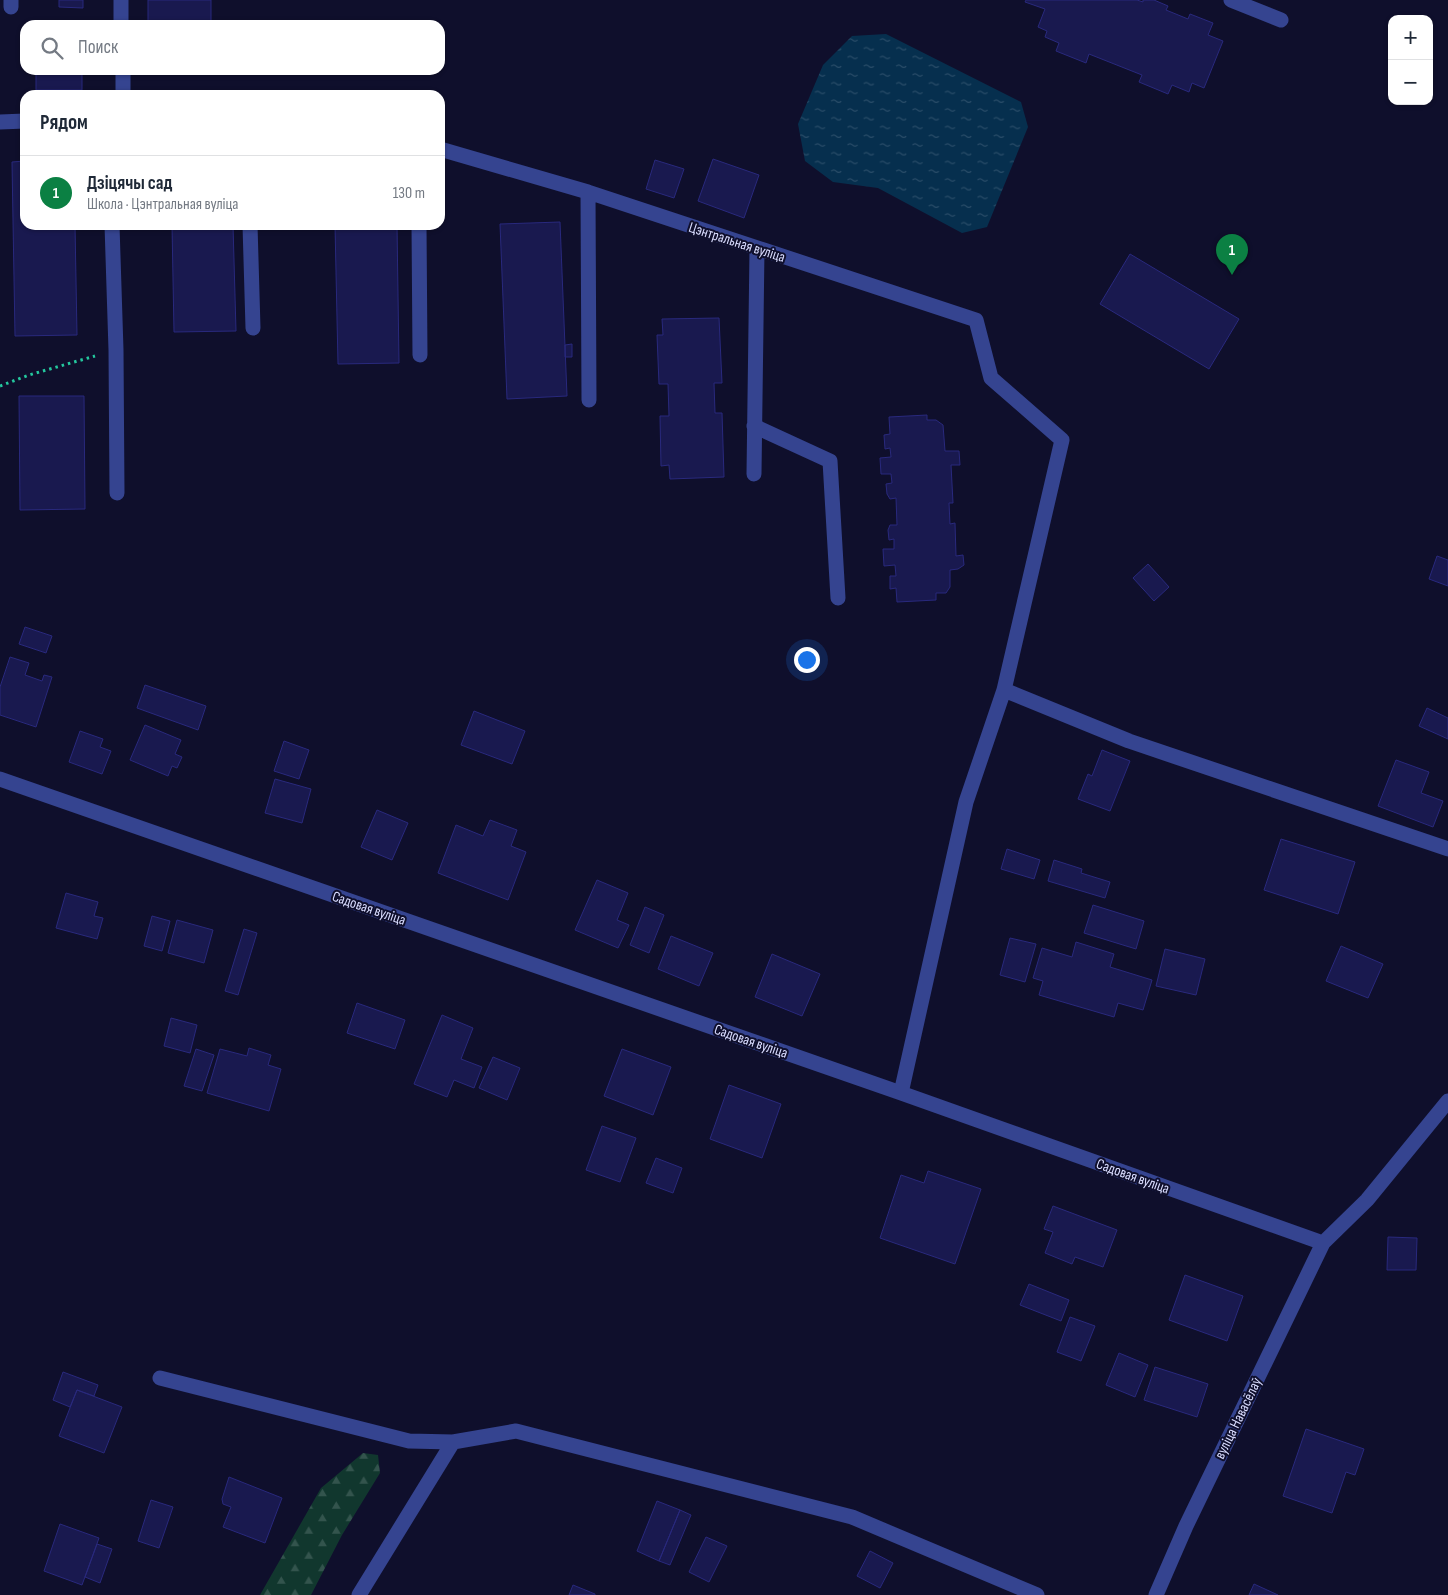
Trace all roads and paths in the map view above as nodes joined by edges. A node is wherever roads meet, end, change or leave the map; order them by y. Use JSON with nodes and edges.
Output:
{"nodes":[{"id":1,"x":121,"y":0,"type":"edge"},
{"id":2,"x":1231,"y":0,"type":"edge"},
{"id":3,"x":121,"y":20,"type":"edge"},
{"id":4,"x":1281,"y":20,"type":"dead end"},
{"id":5,"x":123,"y":75,"type":"edge"},
{"id":6,"x":123,"y":90,"type":"edge"},
{"id":7,"x":20,"y":121,"type":"edge"},
{"id":8,"x":0,"y":122,"type":"edge"},
{"id":9,"x":445,"y":150,"type":"edge"},
{"id":10,"x":588,"y":192,"type":"junction"},
{"id":11,"x":112,"y":230,"type":"edge"},
{"id":12,"x":250,"y":230,"type":"edge"},
{"id":13,"x":419,"y":230,"type":"edge"},
{"id":14,"x":757,"y":249,"type":"junction"},
{"id":15,"x":253,"y":328,"type":"dead end"},
{"id":16,"x":116,"y":350,"type":"junction"},
{"id":17,"x":420,"y":354,"type":"dead end"},
{"id":18,"x":0,"y":386,"type":"edge"},
{"id":19,"x":589,"y":400,"type":"dead end"},
{"id":20,"x":754,"y":426,"type":"junction"},
{"id":21,"x":754,"y":474,"type":"dead end"},
{"id":22,"x":117,"y":493,"type":"dead end"},
{"id":23,"x":838,"y":598,"type":"dead end"},
{"id":24,"x":1004,"y":690,"type":"junction"},
{"id":25,"x":0,"y":779,"type":"edge"},
{"id":26,"x":1448,"y":849,"type":"edge"},
{"id":27,"x":901,"y":1093,"type":"junction"},
{"id":28,"x":1448,"y":1101,"type":"edge"},
{"id":29,"x":1323,"y":1243,"type":"junction"},
{"id":30,"x":160,"y":1378,"type":"dead end"},
{"id":31,"x":453,"y":1442,"type":"junction"},
{"id":32,"x":359,"y":1595,"type":"edge"},
{"id":33,"x":1037,"y":1595,"type":"edge"},
{"id":34,"x":1156,"y":1595,"type":"edge"}],
"edges":[{"from":1,"to":3,"type":"street"},
{"from":2,"to":4,"type":"street"},
{"from":5,"to":6,"type":"street"},
{"from":7,"to":8,"type":"street"},
{"from":9,"to":10,"type":"street","name":"Цэнтральная вуліца"},
{"from":10,"to":14,"type":"street","name":"Цэнтральная вуліца"},
{"from":10,"to":19,"type":"street"},
{"from":11,"to":16,"type":"street"},
{"from":12,"to":15,"type":"street"},
{"from":13,"to":17,"type":"street"},
{"from":14,"to":20,"type":"street"},
{"from":14,"to":24,"type":"street","name":"Цэнтральная вуліца"},
{"from":16,"to":18,"type":"path"},
{"from":16,"to":22,"type":"street"},
{"from":20,"to":21,"type":"street"},
{"from":20,"to":23,"type":"street"},
{"from":24,"to":26,"type":"street"},
{"from":24,"to":27,"type":"street"},
{"from":25,"to":27,"type":"street","name":"Садовая вуліца"},
{"from":27,"to":29,"type":"street","name":"Садовая вуліца"},
{"from":28,"to":29,"type":"street"},
{"from":29,"to":34,"type":"street","name":"вуліца Навасёлаў"},
{"from":30,"to":31,"type":"street"},
{"from":31,"to":32,"type":"street"},
{"from":31,"to":33,"type":"street"}]}
